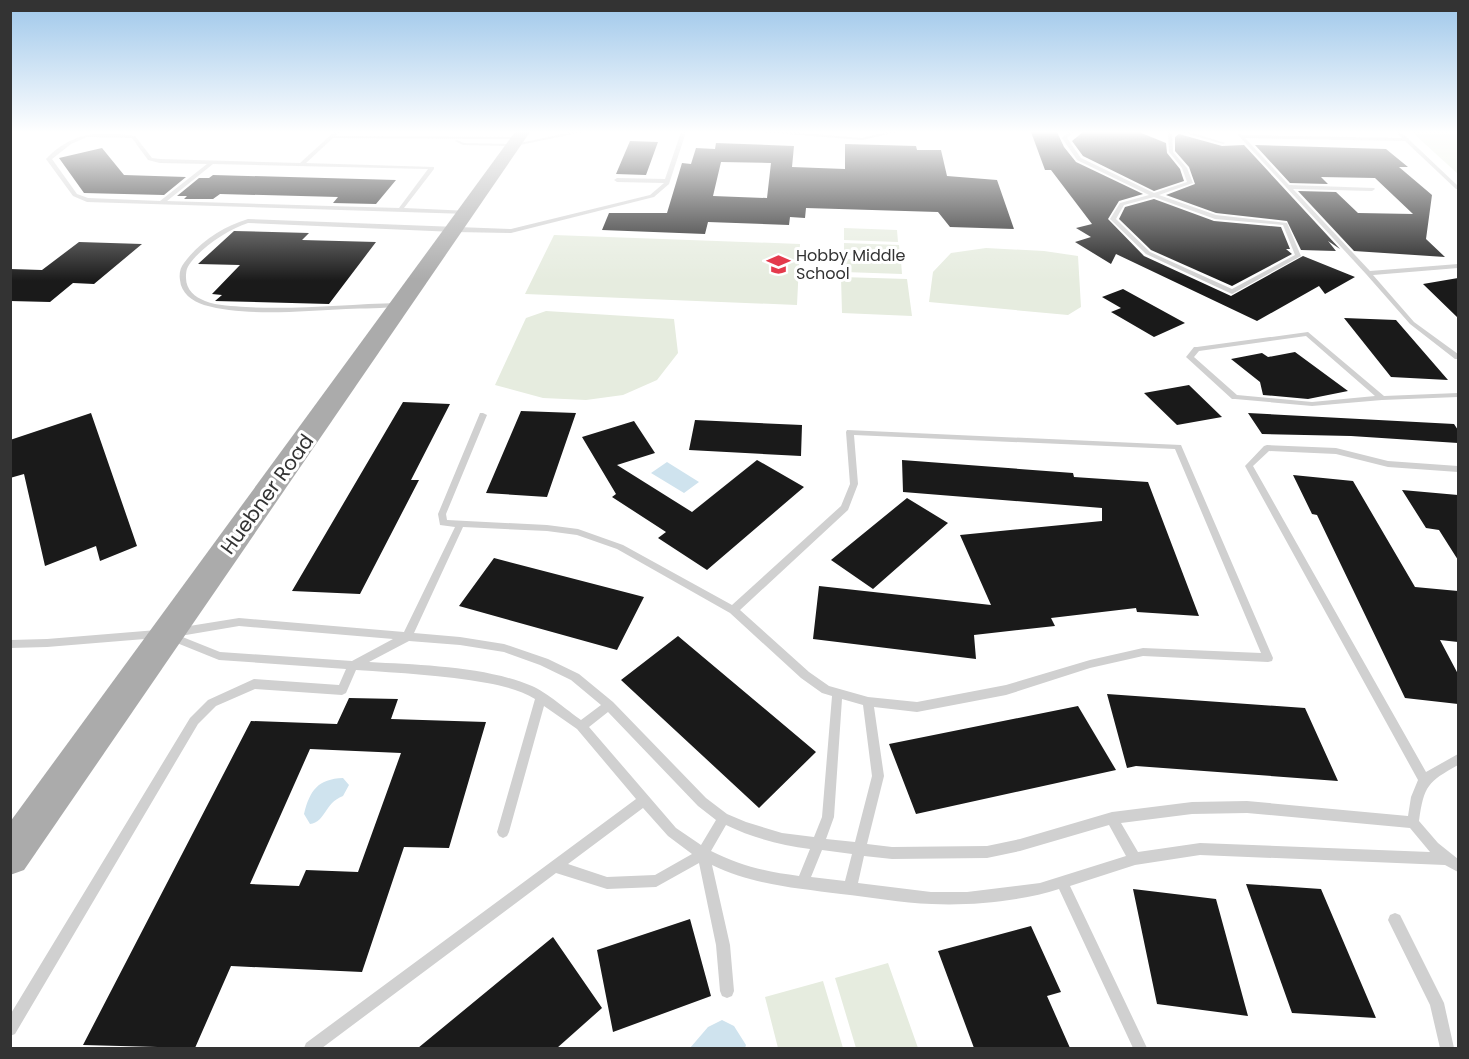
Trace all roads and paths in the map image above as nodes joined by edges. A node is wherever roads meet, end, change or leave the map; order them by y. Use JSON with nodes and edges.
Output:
{"nodes":[{"id":1,"x":65,"y":181,"type":"edge"},
{"id":2,"x":188,"y":181,"type":"edge"},
{"id":3,"x":422,"y":181,"type":"edge"},
{"id":4,"x":489,"y":181,"type":"edge"},
{"id":5,"x":667,"y":181,"type":"edge"},
{"id":6,"x":1126,"y":181,"type":"edge"},
{"id":7,"x":1189,"y":181,"type":"edge"},
{"id":8,"x":1283,"y":181,"type":"edge"},
{"id":9,"x":1288,"y":187,"type":"junction"},
{"id":10,"x":1372,"y":189,"type":"dead end"},
{"id":11,"x":1155,"y":195,"type":"junction"},
{"id":12,"x":162,"y":202,"type":"junction"},
{"id":13,"x":400,"y":210,"type":"junction"},
{"id":14,"x":460,"y":224,"type":"junction"},
{"id":15,"x":1458,"y":266,"type":"edge"},
{"id":16,"x":1368,"y":273,"type":"junction"},
{"id":17,"x":403,"y":305,"type":"junction"},
{"id":18,"x":1458,"y":357,"type":"edge"},
{"id":19,"x":1458,"y":395,"type":"edge"},
{"id":20,"x":1382,"y":398,"type":"junction"},
{"id":21,"x":483,"y":415,"type":"dead end"},
{"id":22,"x":1458,"y":469,"type":"edge"},
{"id":23,"x":460,"y":525,"type":"junction"},
{"id":24,"x":733,"y":610,"type":"junction"},
{"id":25,"x":166,"y":634,"type":"junction"},
{"id":26,"x":407,"y":637,"type":"junction"},
{"id":27,"x":10,"y":644,"type":"edge"},
{"id":28,"x":353,"y":664,"type":"junction"},
{"id":29,"x":837,"y":695,"type":"junction"},
{"id":30,"x":541,"y":697,"type":"junction"},
{"id":31,"x":868,"y":702,"type":"junction"},
{"id":32,"x":609,"y":705,"type":"junction"},
{"id":33,"x":580,"y":726,"type":"junction"},
{"id":34,"x":1458,"y":759,"type":"edge"},
{"id":35,"x":1424,"y":779,"type":"junction"},
{"id":36,"x":644,"y":800,"type":"junction"},
{"id":37,"x":723,"y":818,"type":"junction"},
{"id":38,"x":1112,"y":818,"type":"junction"},
{"id":39,"x":1413,"y":822,"type":"junction"},
{"id":40,"x":503,"y":832,"type":"dead end"},
{"id":41,"x":15,"y":843,"type":"edge"},
{"id":42,"x":818,"y":844,"type":"junction"},
{"id":43,"x":861,"y":849,"type":"junction"},
{"id":44,"x":703,"y":854,"type":"junction"},
{"id":45,"x":1135,"y":859,"type":"junction"},
{"id":46,"x":1446,"y":859,"type":"junction"},
{"id":47,"x":1458,"y":866,"type":"edge"},
{"id":48,"x":557,"y":867,"type":"junction"},
{"id":49,"x":1062,"y":882,"type":"junction"},
{"id":50,"x":803,"y":883,"type":"junction"},
{"id":51,"x":850,"y":888,"type":"junction"},
{"id":52,"x":1395,"y":920,"type":"dead end"},
{"id":53,"x":727,"y":991,"type":"dead end"},
{"id":54,"x":10,"y":1029,"type":"edge"},
{"id":55,"x":311,"y":1048,"type":"edge"},
{"id":56,"x":1140,"y":1048,"type":"edge"},
{"id":57,"x":1447,"y":1048,"type":"edge"}],
"edges":[{"from":1,"to":12,"type":"lane"},
{"from":2,"to":12,"type":"lane"},
{"from":3,"to":13,"type":"lane"},
{"from":4,"to":14,"type":"main road","name":"Huebner Road"},
{"from":5,"to":14,"type":"lane"},
{"from":6,"to":11,"type":"lane"},
{"from":7,"to":11,"type":"lane"},
{"from":8,"to":9,"type":"lane"},
{"from":9,"to":10,"type":"lane"},
{"from":9,"to":16,"type":"lane"},
{"from":11,"to":11,"type":"lane"},
{"from":12,"to":13,"type":"lane"},
{"from":13,"to":14,"type":"lane"},
{"from":14,"to":17,"type":"main road","name":"Huebner Road"},
{"from":14,"to":17,"type":"lane"},
{"from":15,"to":16,"type":"lane"},
{"from":16,"to":18,"type":"lane"},
{"from":17,"to":25,"type":"main road","name":"Huebner Road"},
{"from":19,"to":20,"type":"lane"},
{"from":20,"to":20,"type":"lane"},
{"from":21,"to":23,"type":"lane"},
{"from":22,"to":35,"type":"lane"},
{"from":23,"to":24,"type":"lane"},
{"from":23,"to":26,"type":"lane"},
{"from":24,"to":29,"type":"lane"},
{"from":24,"to":31,"type":"lane"},
{"from":25,"to":26,"type":"lane"},
{"from":25,"to":27,"type":"lane"},
{"from":25,"to":28,"type":"lane"},
{"from":25,"to":41,"type":"main road","name":"Huebner Road"},
{"from":26,"to":28,"type":"lane"},
{"from":26,"to":32,"type":"lane"},
{"from":28,"to":30,"type":"lane"},
{"from":28,"to":54,"type":"lane"},
{"from":29,"to":31,"type":"lane"},
{"from":29,"to":42,"type":"lane"},
{"from":30,"to":33,"type":"lane"},
{"from":30,"to":40,"type":"lane"},
{"from":31,"to":43,"type":"lane"},
{"from":32,"to":33,"type":"lane"},
{"from":32,"to":37,"type":"lane"},
{"from":33,"to":36,"type":"lane"},
{"from":34,"to":35,"type":"lane"},
{"from":35,"to":39,"type":"lane"},
{"from":36,"to":44,"type":"lane"},
{"from":36,"to":48,"type":"lane"},
{"from":37,"to":42,"type":"lane"},
{"from":37,"to":44,"type":"lane"},
{"from":38,"to":39,"type":"lane"},
{"from":38,"to":43,"type":"lane"},
{"from":38,"to":45,"type":"lane"},
{"from":39,"to":46,"type":"lane"},
{"from":42,"to":43,"type":"lane"},
{"from":42,"to":50,"type":"lane"},
{"from":43,"to":51,"type":"lane"},
{"from":44,"to":48,"type":"lane"},
{"from":44,"to":50,"type":"lane"},
{"from":44,"to":53,"type":"lane"},
{"from":45,"to":46,"type":"lane"},
{"from":45,"to":49,"type":"lane"},
{"from":46,"to":47,"type":"lane"},
{"from":48,"to":55,"type":"lane"},
{"from":49,"to":51,"type":"lane"},
{"from":49,"to":56,"type":"lane"},
{"from":50,"to":51,"type":"lane"},
{"from":52,"to":57,"type":"lane"}]}
